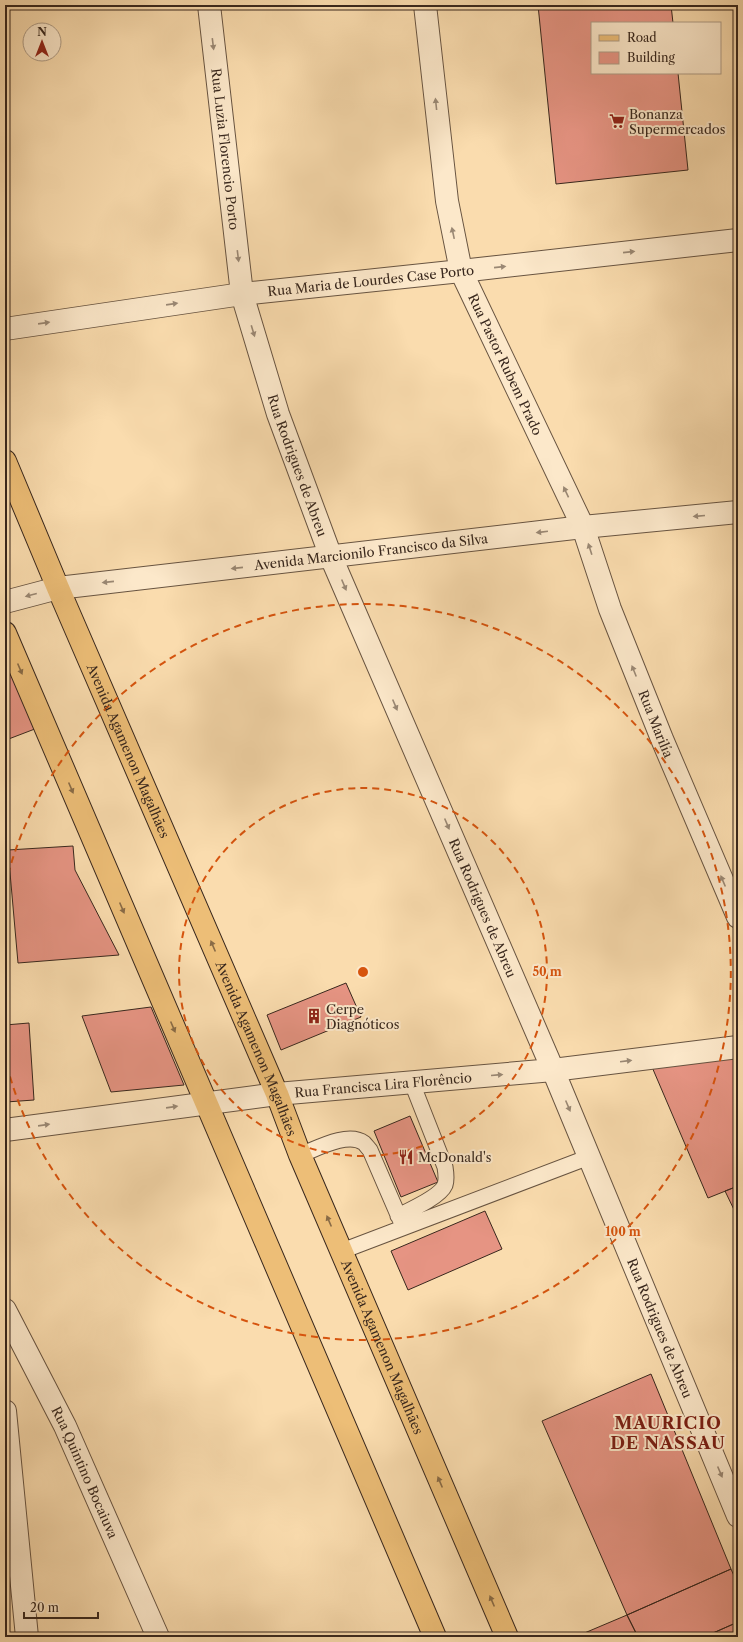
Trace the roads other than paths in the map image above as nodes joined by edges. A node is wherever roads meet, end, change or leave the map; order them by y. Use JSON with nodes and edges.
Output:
{"nodes":[{"id":1,"x":209,"y":5,"type":"edge"},
{"id":2,"x":425,"y":5,"type":"edge"},
{"id":3,"x":738,"y":240,"type":"edge"},
{"id":4,"x":461,"y":271,"type":"junction"},
{"id":5,"x":242,"y":294,"type":"junction"},
{"id":6,"x":5,"y":329,"type":"edge"},
{"id":7,"x":5,"y":461,"type":"edge"},
{"id":8,"x":738,"y":512,"type":"edge"},
{"id":9,"x":583,"y":527,"type":"junction"},
{"id":10,"x":332,"y":557,"type":"junction"},
{"id":11,"x":58,"y":588,"type":"junction"},
{"id":12,"x":5,"y":602,"type":"edge"},
{"id":13,"x":5,"y":633,"type":"edge"},
{"id":14,"x":738,"y":917,"type":"edge"},
{"id":15,"x":738,"y":1047,"type":"edge"},
{"id":16,"x":553,"y":1070,"type":"junction"},
{"id":17,"x":412,"y":1083,"type":"junction"},
{"id":18,"x":277,"y":1094,"type":"junction"},
{"id":19,"x":205,"y":1103,"type":"junction"},
{"id":20,"x":5,"y":1130,"type":"edge"},
{"id":21,"x":300,"y":1154,"type":"junction"},
{"id":22,"x":589,"y":1157,"type":"junction"},
{"id":23,"x":401,"y":1222,"type":"junction"},
{"id":24,"x":342,"y":1251,"type":"junction"},
{"id":25,"x":5,"y":1310,"type":"edge"},
{"id":26,"x":5,"y":1411,"type":"edge"},
{"id":27,"x":8,"y":1454,"type":"edge"},
{"id":28,"x":738,"y":1516,"type":"edge"},
{"id":29,"x":27,"y":1637,"type":"edge"},
{"id":30,"x":158,"y":1637,"type":"edge"},
{"id":31,"x":435,"y":1637,"type":"edge"},
{"id":32,"x":507,"y":1637,"type":"edge"}],
"edges":[{"from":1,"to":5,"type":"street","name":"Rua Luzia Florencio Porto","one_way":true},
{"from":4,"to":2,"type":"street","name":"Rua Pastor Rubem Prado","one_way":true},
{"from":4,"to":3,"type":"street","name":"Rua Maria de Lourdes Case Porto","one_way":true},
{"from":4,"to":5,"type":"street","name":"Rua Maria de Lourdes Case Porto"},
{"from":9,"to":4,"type":"street","name":"Rua Pastor Rubem Prado","one_way":true},
{"from":6,"to":5,"type":"street","name":"Rua Maria de Lourdes Case Porto","one_way":true},
{"from":5,"to":10,"type":"street","name":"Rua Rodrigues de Abreu","one_way":true},
{"from":7,"to":11,"type":"main road","name":"Avenida Agamenon Magalhães"},
{"from":8,"to":9,"type":"street","name":"Avenida Marcionilo Francisco da Silva","one_way":true},
{"from":9,"to":10,"type":"street","name":"Avenida Marcionilo Francisco da Silva","one_way":true},
{"from":14,"to":9,"type":"street","name":"Rua Marilía","one_way":true},
{"from":10,"to":11,"type":"street","name":"Avenida Marcionilo Francisco da Silva","one_way":true},
{"from":10,"to":16,"type":"street","name":"Rua Rodrigues de Abreu","one_way":true},
{"from":11,"to":12,"type":"street","name":"Avenida Marcionilo Francisco da Silva","one_way":true},
{"from":18,"to":11,"type":"main road","name":"Avenida Agamenon Magalhães","one_way":true},
{"from":13,"to":19,"type":"main road","one_way":true},
{"from":16,"to":15,"type":"street","name":"Rua Francisca Lira Florêncio","one_way":true},
{"from":17,"to":16,"type":"street","name":"Rua Francisca Lira Florêncio","one_way":true},
{"from":16,"to":22,"type":"street","name":"Rua Rodrigues de Abreu","one_way":true},
{"from":17,"to":18,"type":"street","name":"Rua Francisca Lira Florêncio"},
{"from":17,"to":23,"type":"lane"},
{"from":18,"to":19,"type":"street","name":"Rua Francisca Lira Florêncio"},
{"from":18,"to":21,"type":"main road","name":"Avenida Agamenon Magalhães"},
{"from":20,"to":19,"type":"street","name":"Rua Francisca Lira Florêncio","one_way":true},
{"from":19,"to":31,"type":"main road"},
{"from":21,"to":23,"type":"lane"},
{"from":24,"to":21,"type":"main road","name":"Avenida Agamenon Magalhães","one_way":true},
{"from":22,"to":23,"type":"lane"},
{"from":22,"to":28,"type":"street","name":"Rua Rodrigues de Abreu","one_way":true},
{"from":23,"to":24,"type":"lane"},
{"from":32,"to":24,"type":"main road","name":"Avenida Agamenon Magalhães","one_way":true},
{"from":25,"to":30,"type":"street","name":"Rua Quintino Bocaiuva"},
{"from":26,"to":27,"type":"street"},
{"from":27,"to":29,"type":"street"}]}
